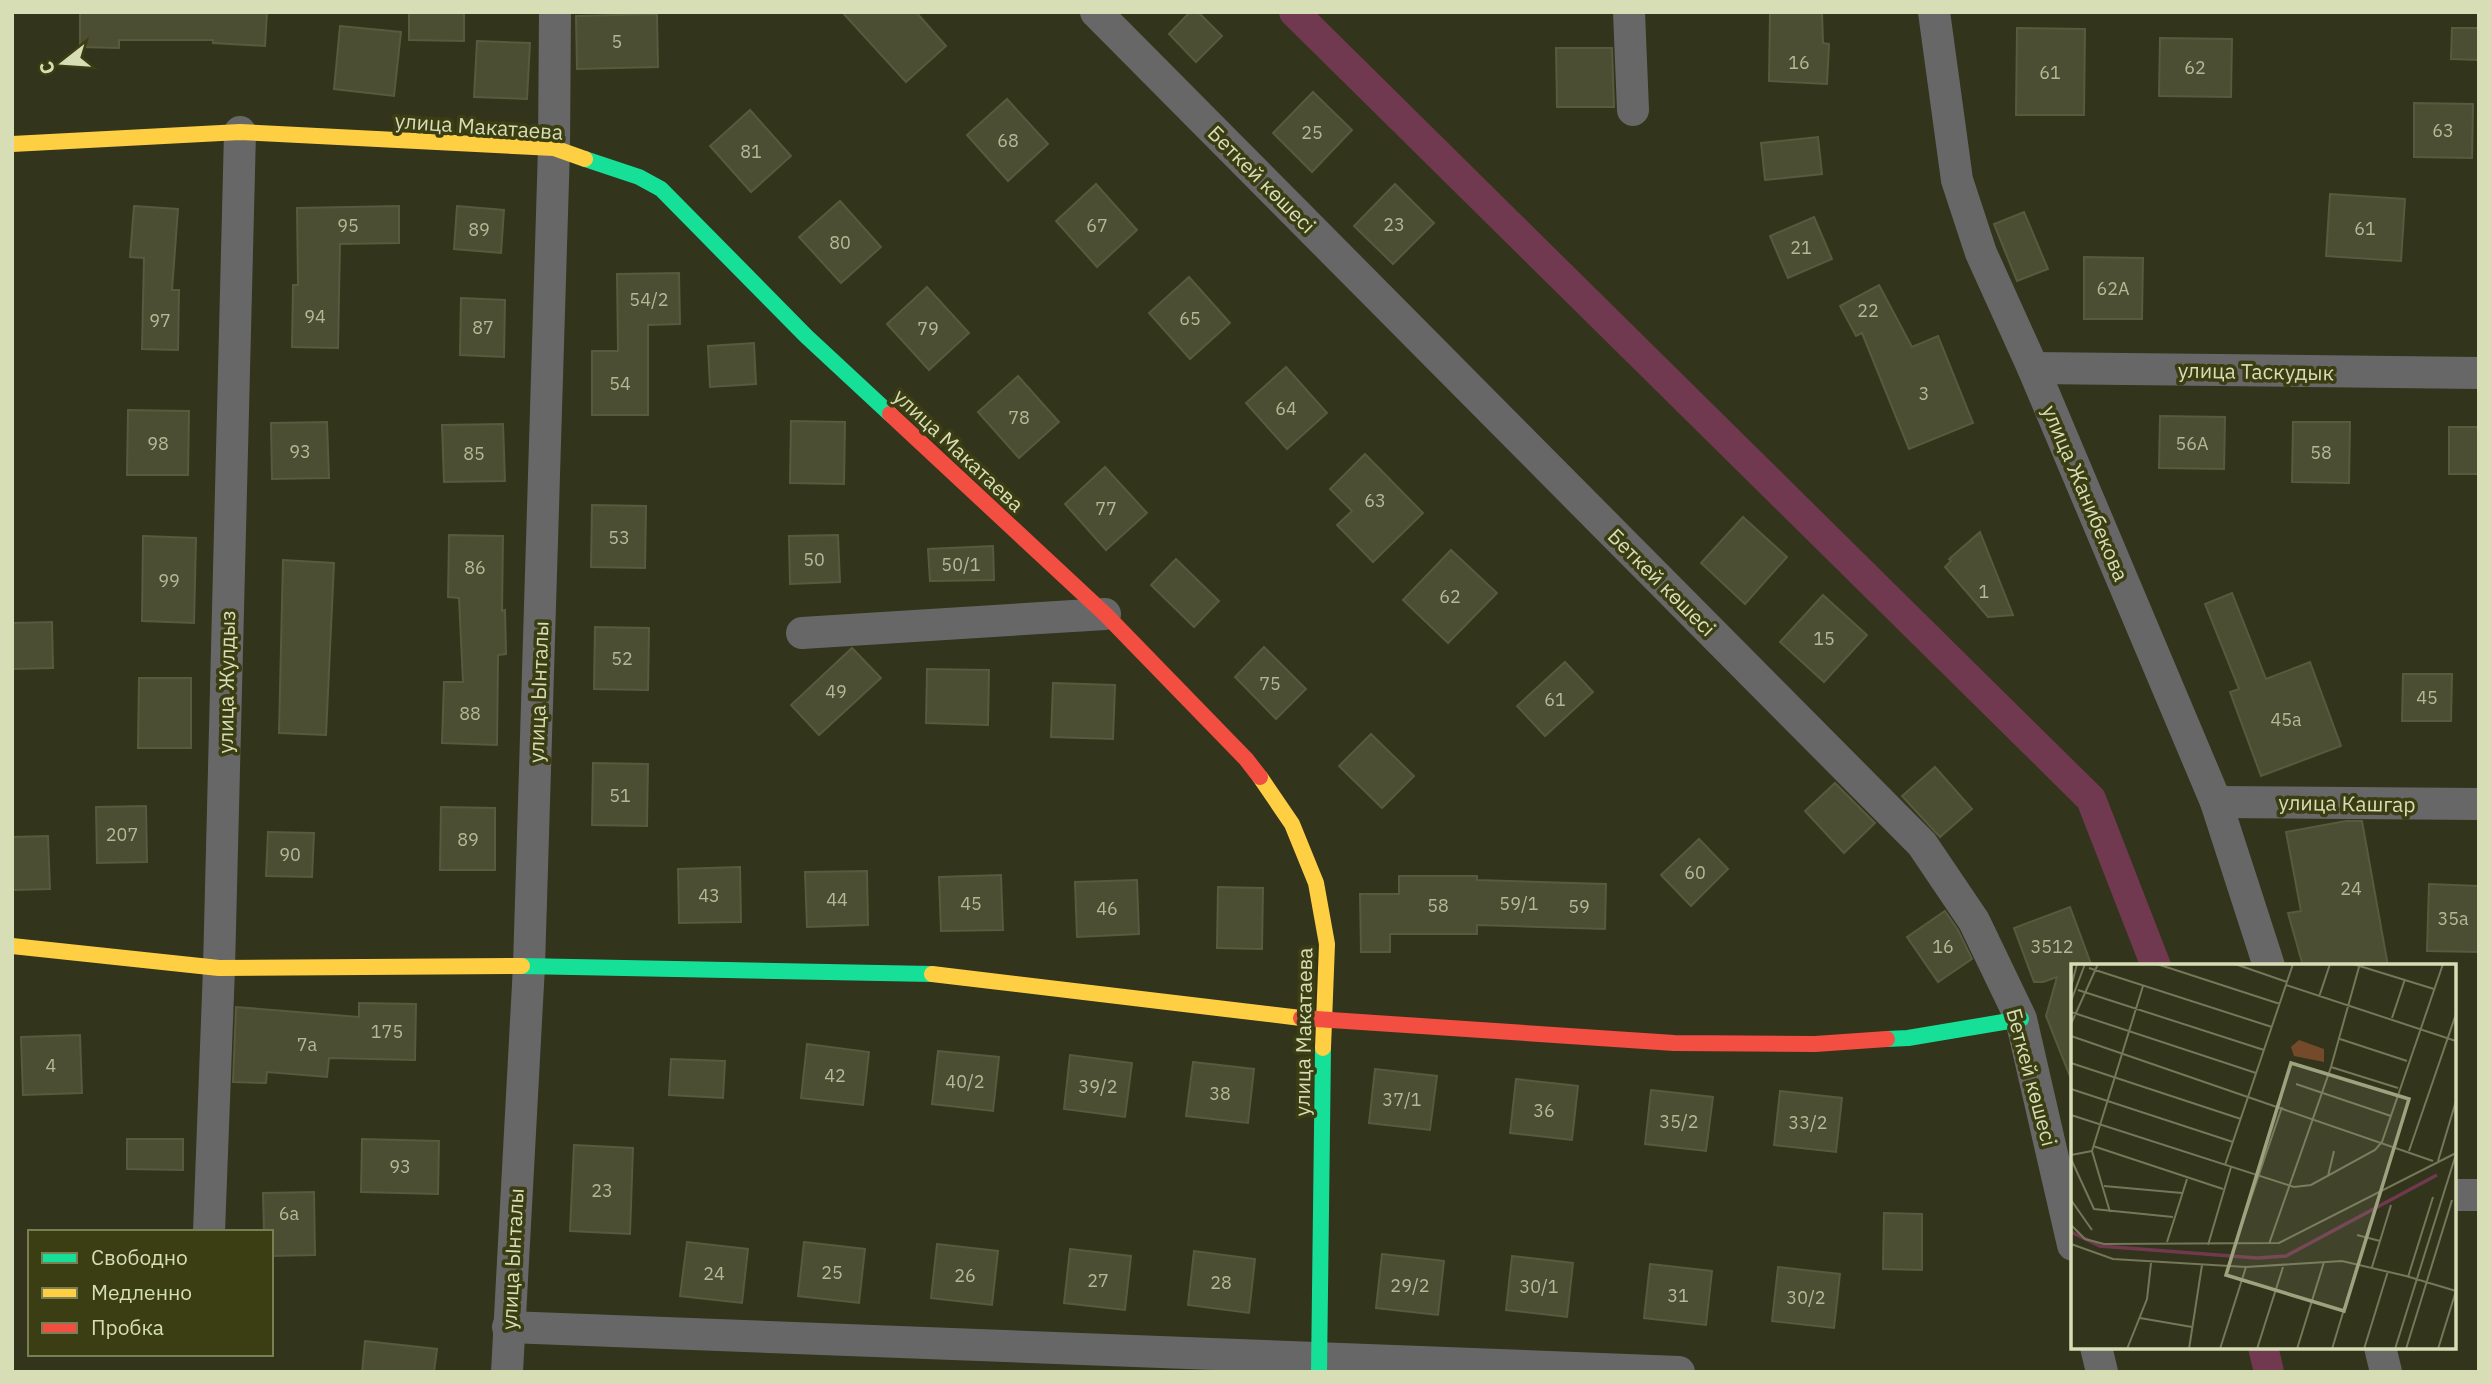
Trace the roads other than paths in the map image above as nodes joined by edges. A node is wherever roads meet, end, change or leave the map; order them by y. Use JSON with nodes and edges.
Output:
{"nodes":[{"id":1,"x":555,"y":12,"type":"edge"},
{"id":2,"x":1096,"y":12,"type":"edge"},
{"id":3,"x":1629,"y":12,"type":"edge"},
{"id":4,"x":1934,"y":12,"type":"edge"},
{"id":5,"x":1633,"y":110,"type":"dead end"},
{"id":6,"x":240,"y":132,"type":"junction"},
{"id":7,"x":12,"y":144,"type":"edge"},
{"id":8,"x":555,"y":148,"type":"junction"},
{"id":9,"x":2033,"y":368,"type":"junction"},
{"id":10,"x":2479,"y":373,"type":"edge"},
{"id":11,"x":1105,"y":614,"type":"junction"},
{"id":12,"x":803,"y":633,"type":"dead end"},
{"id":13,"x":2216,"y":802,"type":"junction"},
{"id":14,"x":2479,"y":804,"type":"edge"},
{"id":15,"x":12,"y":946,"type":"edge"},
{"id":16,"x":2268,"y":964,"type":"edge"},
{"id":17,"x":529,"y":966,"type":"junction"},
{"id":18,"x":219,"y":968,"type":"junction"},
{"id":19,"x":2021,"y":1019,"type":"junction"},
{"id":20,"x":1323,"y":1021,"type":"junction"},
{"id":21,"x":2456,"y":1195,"type":"edge"},
{"id":22,"x":2479,"y":1195,"type":"edge"},
{"id":23,"x":209,"y":1230,"type":"edge"},
{"id":24,"x":2071,"y":1236,"type":"edge"},
{"id":25,"x":508,"y":1327,"type":"junction"},
{"id":26,"x":2096,"y":1349,"type":"edge"},
{"id":27,"x":2380,"y":1349,"type":"edge"},
{"id":28,"x":1319,"y":1366,"type":"edge"},
{"id":29,"x":507,"y":1372,"type":"edge"},
{"id":30,"x":1679,"y":1372,"type":"edge"},
{"id":31,"x":2102,"y":1372,"type":"edge"},
{"id":32,"x":2386,"y":1372,"type":"edge"}],
"edges":[{"from":1,"to":8,"type":"street","name":"улица Ынталы"},
{"from":2,"to":19,"type":"street","name":"Беткей көшесі"},
{"from":3,"to":5,"type":"street"},
{"from":4,"to":9,"type":"street","name":"улица Жанибекова"},
{"from":6,"to":7,"type":"street","name":"улица Макатаева"},
{"from":6,"to":8,"type":"street","name":"улица Макатаева"},
{"from":6,"to":18,"type":"street","name":"улица Жулдыз"},
{"from":8,"to":11,"type":"street","name":"улица Макатаева"},
{"from":8,"to":17,"type":"street","name":"улица Ынталы"},
{"from":9,"to":10,"type":"street","name":"улица Таскудык"},
{"from":9,"to":13,"type":"street","name":"улица Жанибекова"},
{"from":11,"to":12,"type":"street"},
{"from":11,"to":20,"type":"street","name":"улица Макатаева"},
{"from":13,"to":14,"type":"street","name":"улица Кашгар"},
{"from":13,"to":16,"type":"street","name":"улица Жанибекова"},
{"from":15,"to":18,"type":"street"},
{"from":17,"to":18,"type":"street"},
{"from":17,"to":20,"type":"street"},
{"from":17,"to":25,"type":"street","name":"улица Ынталы"},
{"from":18,"to":23,"type":"street","name":"улица Жулдыз"},
{"from":19,"to":20,"type":"street"},
{"from":19,"to":24,"type":"street","name":"Беткей көшесі"},
{"from":20,"to":28,"type":"street","name":"улица Макатаева"},
{"from":21,"to":22,"type":"street"},
{"from":25,"to":28,"type":"street"},
{"from":25,"to":29,"type":"street","name":"улица Ынталы"},
{"from":26,"to":31,"type":"street"},
{"from":27,"to":32,"type":"street"},
{"from":28,"to":30,"type":"street"}]}
